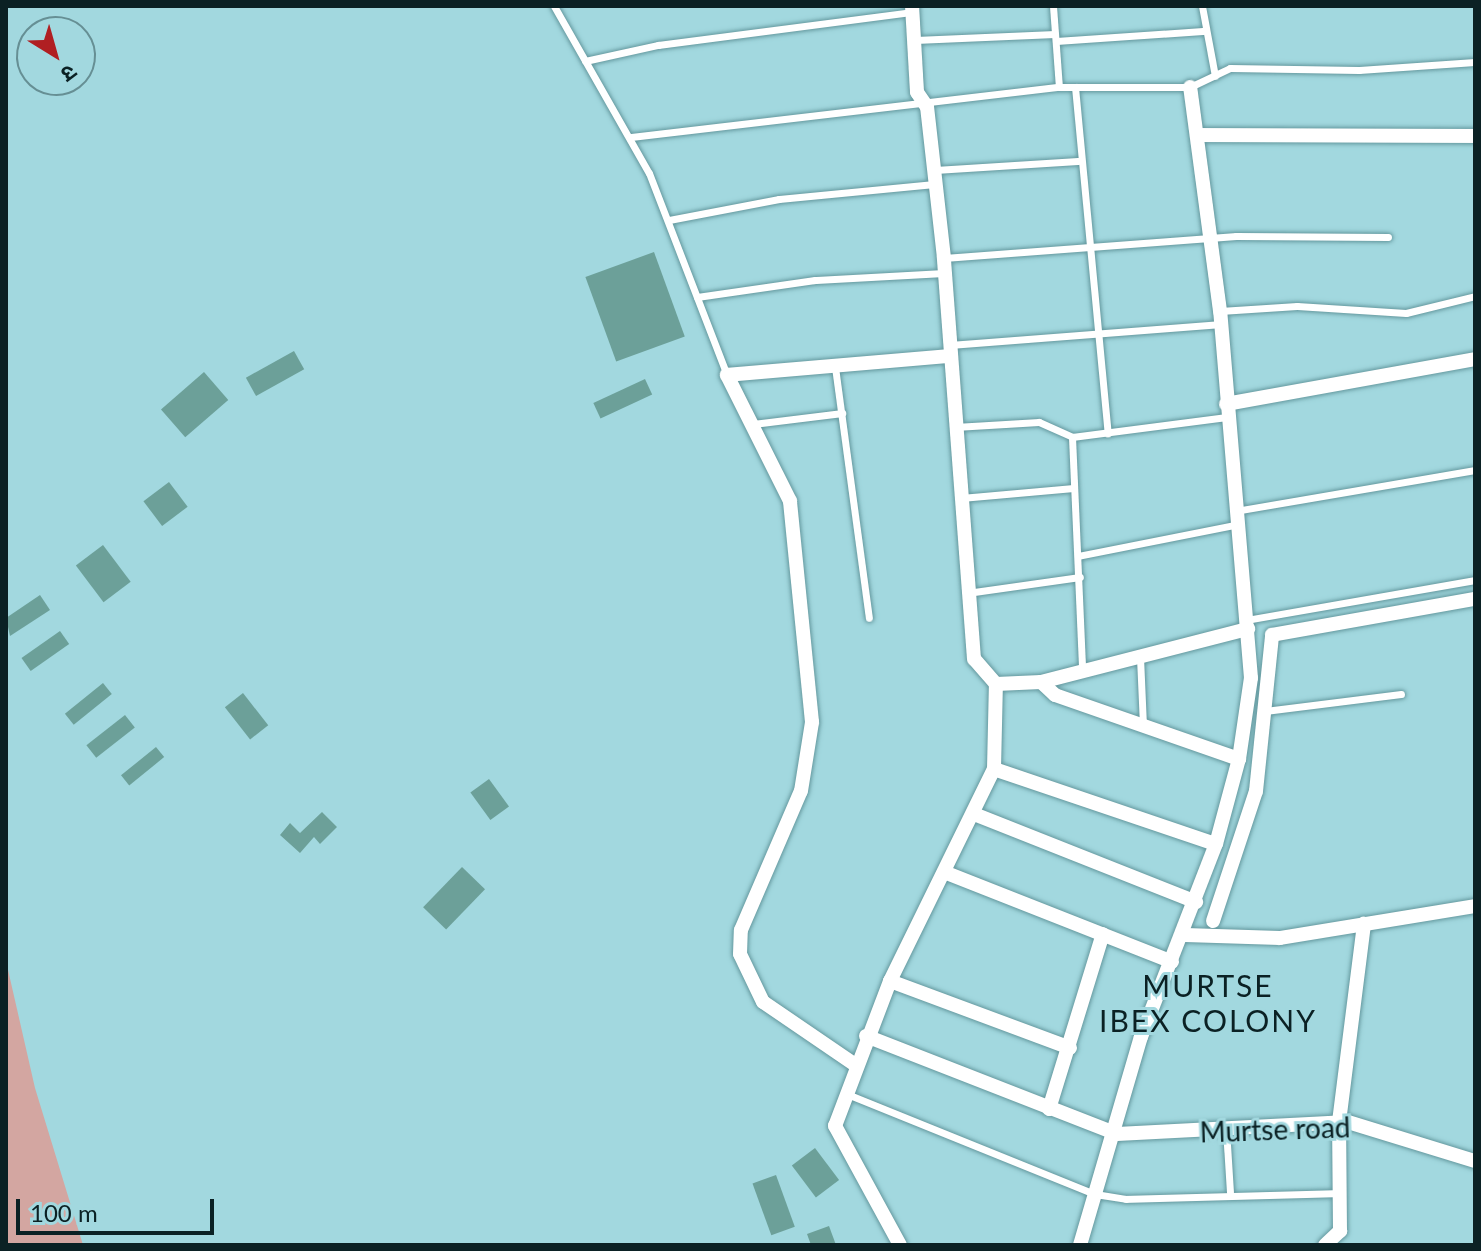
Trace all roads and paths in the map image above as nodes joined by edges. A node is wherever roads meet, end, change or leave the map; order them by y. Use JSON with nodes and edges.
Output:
{"nodes":[{"id":1,"x":554,"y":6,"type":"edge"},
{"id":2,"x":1053,"y":6,"type":"edge"},
{"id":3,"x":1202,"y":6,"type":"edge"},
{"id":4,"x":912,"y":9,"type":"edge"},
{"id":5,"x":1203,"y":31,"type":"junction"},
{"id":6,"x":1055,"y":38,"type":"junction"},
{"id":7,"x":915,"y":40,"type":"junction"},
{"id":8,"x":585,"y":61,"type":"junction"},
{"id":9,"x":1475,"y":62,"type":"edge"},
{"id":10,"x":1215,"y":76,"type":"junction"},
{"id":11,"x":1059,"y":87,"type":"junction"},
{"id":12,"x":1075,"y":87,"type":"junction"},
{"id":13,"x":1190,"y":87,"type":"junction"},
{"id":14,"x":922,"y":101,"type":"junction"},
{"id":15,"x":1198,"y":135,"type":"junction"},
{"id":16,"x":1475,"y":136,"type":"edge"},
{"id":17,"x":631,"y":137,"type":"junction"},
{"id":18,"x":1078,"y":161,"type":"junction"},
{"id":19,"x":933,"y":177,"type":"junction"},
{"id":20,"x":669,"y":220,"type":"junction"},
{"id":21,"x":1388,"y":237,"type":"dead end"},
{"id":22,"x":1211,"y":238,"type":"junction"},
{"id":23,"x":1089,"y":247,"type":"junction"},
{"id":24,"x":944,"y":266,"type":"junction"},
{"id":25,"x":1475,"y":296,"type":"edge"},
{"id":26,"x":697,"y":297,"type":"junction"},
{"id":27,"x":1220,"y":317,"type":"junction"},
{"id":28,"x":1095,"y":334,"type":"junction"},
{"id":29,"x":948,"y":350,"type":"junction"},
{"id":30,"x":1475,"y":359,"type":"edge"},
{"id":31,"x":834,"y":366,"type":"junction"},
{"id":32,"x":727,"y":375,"type":"junction"},
{"id":33,"x":1227,"y":410,"type":"junction"},
{"id":34,"x":842,"y":413,"type":"junction"},
{"id":35,"x":751,"y":424,"type":"junction"},
{"id":36,"x":955,"y":427,"type":"junction"},
{"id":37,"x":1108,"y":433,"type":"junction"},
{"id":38,"x":1072,"y":437,"type":"junction"},
{"id":39,"x":1475,"y":470,"type":"edge"},
{"id":40,"x":1074,"y":488,"type":"junction"},
{"id":41,"x":960,"y":498,"type":"junction"},
{"id":42,"x":1233,"y":518,"type":"junction"},
{"id":43,"x":1078,"y":556,"type":"junction"},
{"id":44,"x":1080,"y":577,"type":"junction"},
{"id":45,"x":1475,"y":580,"type":"edge"},
{"id":46,"x":967,"y":593,"type":"junction"},
{"id":47,"x":1475,"y":599,"type":"edge"},
{"id":48,"x":869,"y":618,"type":"dead end"},
{"id":49,"x":1247,"y":625,"type":"junction"},
{"id":50,"x":1140,"y":657,"type":"junction"},
{"id":51,"x":1082,"y":672,"type":"junction"},
{"id":52,"x":1041,"y":682,"type":"junction"},
{"id":53,"x":996,"y":684,"type":"junction"},
{"id":54,"x":1401,"y":694,"type":"dead end"},
{"id":55,"x":1265,"y":711,"type":"junction"},
{"id":56,"x":1143,"y":725,"type":"junction"},
{"id":57,"x":1239,"y":759,"type":"junction"},
{"id":58,"x":994,"y":769,"type":"junction"},
{"id":59,"x":974,"y":814,"type":"junction"},
{"id":60,"x":1216,"y":844,"type":"junction"},
{"id":61,"x":944,"y":872,"type":"junction"},
{"id":62,"x":1196,"y":902,"type":"junction"},
{"id":63,"x":1475,"y":906,"type":"edge"},
{"id":64,"x":1213,"y":921,"type":"dead end"},
{"id":65,"x":1364,"y":924,"type":"junction"},
{"id":66,"x":1103,"y":934,"type":"junction"},
{"id":67,"x":1185,"y":935,"type":"junction"},
{"id":68,"x":1172,"y":962,"type":"junction"},
{"id":69,"x":890,"y":981,"type":"junction"},
{"id":70,"x":866,"y":1036,"type":"junction"},
{"id":71,"x":1070,"y":1048,"type":"junction"},
{"id":72,"x":854,"y":1064,"type":"junction"},
{"id":73,"x":845,"y":1093,"type":"junction"},
{"id":74,"x":1049,"y":1109,"type":"junction"},
{"id":75,"x":1339,"y":1122,"type":"junction"},
{"id":76,"x":1226,"y":1129,"type":"junction"},
{"id":77,"x":1117,"y":1134,"type":"junction"},
{"id":78,"x":1475,"y":1161,"type":"edge"},
{"id":79,"x":1230,"y":1192,"type":"junction"},
{"id":80,"x":1340,"y":1193,"type":"junction"},
{"id":81,"x":1095,"y":1194,"type":"junction"},
{"id":82,"x":900,"y":1245,"type":"edge"},
{"id":83,"x":1080,"y":1245,"type":"edge"},
{"id":84,"x":1325,"y":1245,"type":"edge"}],
"edges":[{"from":1,"to":8,"type":"lane"},
{"from":2,"to":6,"type":"lane"},
{"from":3,"to":5,"type":"lane"},
{"from":4,"to":7,"type":"street"},
{"from":4,"to":8,"type":"lane"},
{"from":5,"to":6,"type":"lane"},
{"from":5,"to":10,"type":"lane"},
{"from":6,"to":7,"type":"lane"},
{"from":6,"to":11,"type":"lane"},
{"from":7,"to":14,"type":"street"},
{"from":8,"to":17,"type":"lane"},
{"from":9,"to":10,"type":"lane"},
{"from":10,"to":13,"type":"lane"},
{"from":11,"to":12,"type":"lane"},
{"from":11,"to":14,"type":"lane"},
{"from":12,"to":13,"type":"lane"},
{"from":12,"to":18,"type":"lane"},
{"from":13,"to":15,"type":"street"},
{"from":14,"to":17,"type":"lane"},
{"from":14,"to":19,"type":"street"},
{"from":15,"to":16,"type":"street"},
{"from":15,"to":22,"type":"street"},
{"from":17,"to":20,"type":"lane"},
{"from":18,"to":19,"type":"lane"},
{"from":18,"to":23,"type":"lane"},
{"from":19,"to":20,"type":"lane"},
{"from":19,"to":24,"type":"street"},
{"from":20,"to":26,"type":"lane"},
{"from":21,"to":22,"type":"lane"},
{"from":22,"to":23,"type":"lane"},
{"from":22,"to":27,"type":"street"},
{"from":23,"to":24,"type":"lane"},
{"from":23,"to":28,"type":"lane"},
{"from":24,"to":26,"type":"lane"},
{"from":24,"to":29,"type":"street"},
{"from":25,"to":27,"type":"lane"},
{"from":26,"to":32,"type":"lane"},
{"from":27,"to":28,"type":"lane"},
{"from":27,"to":33,"type":"street"},
{"from":28,"to":29,"type":"lane"},
{"from":28,"to":37,"type":"lane"},
{"from":29,"to":31,"type":"street"},
{"from":29,"to":36,"type":"street"},
{"from":30,"to":33,"type":"street"},
{"from":31,"to":32,"type":"street"},
{"from":31,"to":34,"type":"lane"},
{"from":32,"to":35,"type":"street"},
{"from":33,"to":37,"type":"lane"},
{"from":33,"to":42,"type":"street"},
{"from":34,"to":35,"type":"lane"},
{"from":34,"to":48,"type":"lane"},
{"from":35,"to":72,"type":"street"},
{"from":36,"to":38,"type":"lane"},
{"from":36,"to":41,"type":"street"},
{"from":37,"to":38,"type":"lane"},
{"from":38,"to":40,"type":"lane"},
{"from":39,"to":42,"type":"lane"},
{"from":40,"to":41,"type":"lane"},
{"from":40,"to":43,"type":"lane"},
{"from":41,"to":46,"type":"street"},
{"from":42,"to":43,"type":"lane"},
{"from":42,"to":49,"type":"street"},
{"from":43,"to":44,"type":"lane"},
{"from":44,"to":46,"type":"lane"},
{"from":44,"to":51,"type":"lane"},
{"from":45,"to":49,"type":"lane"},
{"from":46,"to":53,"type":"street"},
{"from":47,"to":55,"type":"street"},
{"from":49,"to":50,"type":"street"},
{"from":49,"to":57,"type":"street"},
{"from":50,"to":51,"type":"street"},
{"from":50,"to":56,"type":"lane"},
{"from":51,"to":52,"type":"street"},
{"from":52,"to":53,"type":"street"},
{"from":52,"to":56,"type":"street"},
{"from":53,"to":58,"type":"street"},
{"from":54,"to":55,"type":"lane"},
{"from":55,"to":64,"type":"street"},
{"from":56,"to":57,"type":"street"},
{"from":57,"to":60,"type":"street"},
{"from":58,"to":59,"type":"street"},
{"from":58,"to":60,"type":"street"},
{"from":59,"to":61,"type":"street"},
{"from":59,"to":62,"type":"street"},
{"from":60,"to":62,"type":"street"},
{"from":61,"to":66,"type":"street"},
{"from":61,"to":69,"type":"street"},
{"from":62,"to":67,"type":"street"},
{"from":63,"to":65,"type":"street"},
{"from":65,"to":67,"type":"street"},
{"from":65,"to":75,"type":"street"},
{"from":66,"to":68,"type":"street"},
{"from":66,"to":71,"type":"street"},
{"from":67,"to":68,"type":"street"},
{"from":68,"to":77,"type":"street"},
{"from":69,"to":70,"type":"street"},
{"from":69,"to":71,"type":"street"},
{"from":70,"to":72,"type":"street"},
{"from":70,"to":74,"type":"street"},
{"from":71,"to":74,"type":"street"},
{"from":72,"to":73,"type":"street"},
{"from":73,"to":81,"type":"lane"},
{"from":73,"to":82,"type":"street"},
{"from":74,"to":77,"type":"street"},
{"from":75,"to":76,"type":"street","name":"Murtse road"},
{"from":75,"to":78,"type":"street","name":"Murtse road"},
{"from":75,"to":80,"type":"street"},
{"from":76,"to":77,"type":"street","name":"Murtse road"},
{"from":76,"to":79,"type":"lane"},
{"from":77,"to":81,"type":"street"},
{"from":79,"to":80,"type":"lane"},
{"from":79,"to":81,"type":"lane"},
{"from":80,"to":84,"type":"street"},
{"from":81,"to":83,"type":"street"}]}
